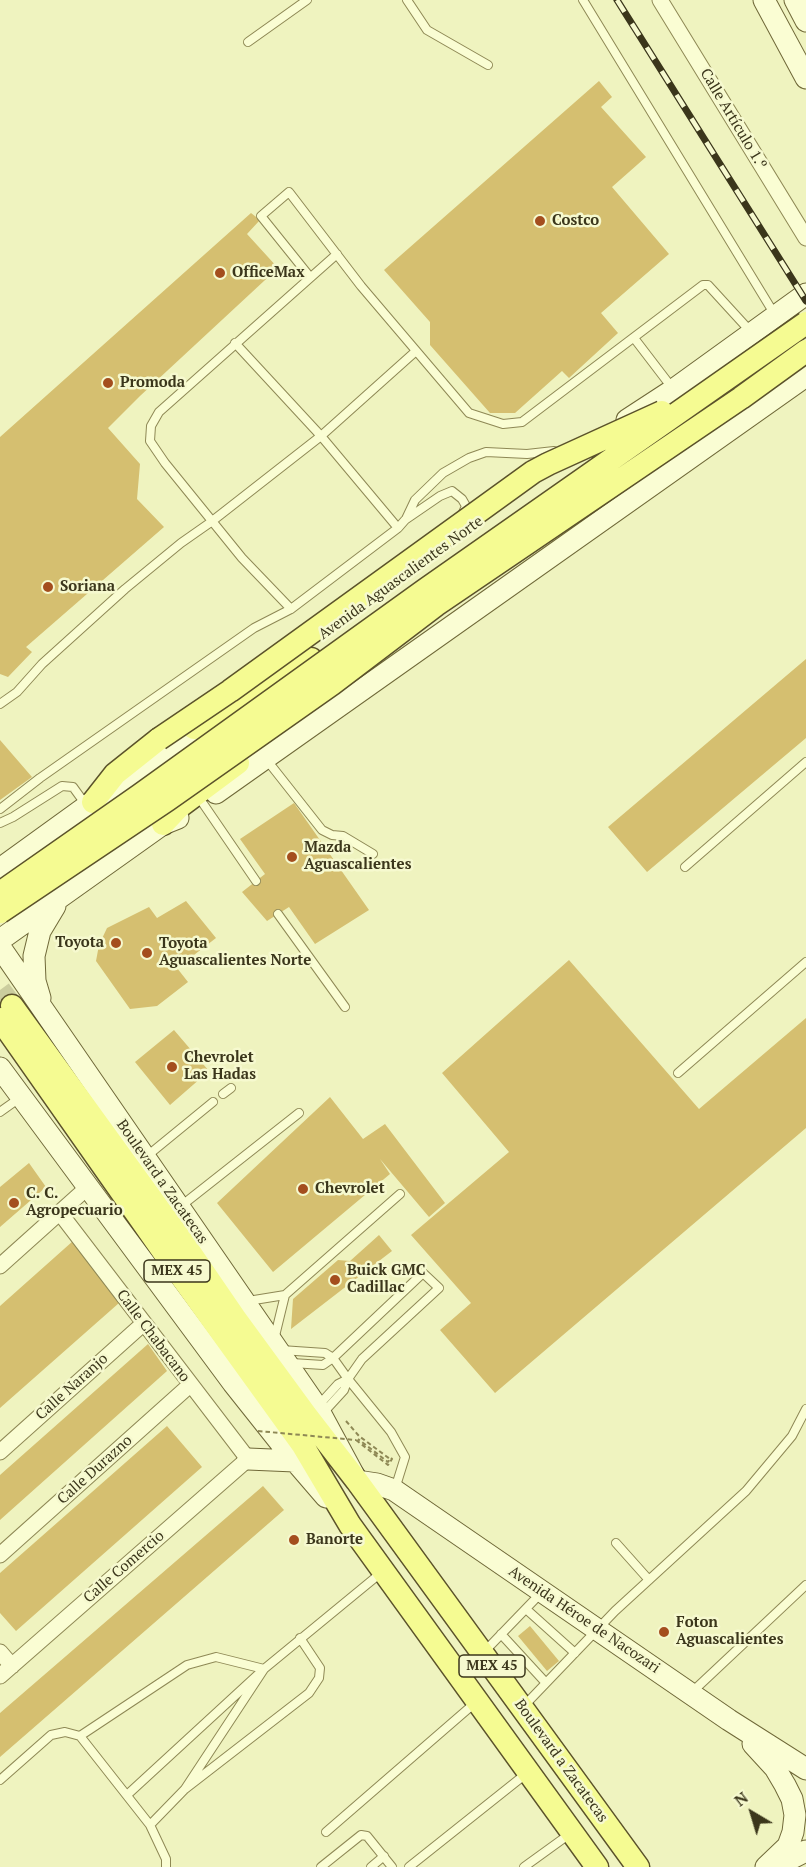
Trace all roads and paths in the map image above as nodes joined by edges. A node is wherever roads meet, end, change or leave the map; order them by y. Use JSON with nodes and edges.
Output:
{"nodes":[{"id":1,"x":307,"y":0,"type":"edge"},
{"id":2,"x":407,"y":0,"type":"edge"},
{"id":3,"x":583,"y":0,"type":"edge"},
{"id":4,"x":660,"y":0,"type":"edge"},
{"id":5,"x":764,"y":0,"type":"edge"},
{"id":6,"x":795,"y":0,"type":"edge"},
{"id":7,"x":806,"y":21,"type":"edge"},
{"id":8,"x":248,"y":42,"type":"dead end"},
{"id":9,"x":488,"y":65,"type":"dead end"},
{"id":10,"x":806,"y":78,"type":"edge"},
{"id":11,"x":806,"y":238,"type":"edge"},
{"id":12,"x":337,"y":254,"type":"junction"},
{"id":13,"x":310,"y":277,"type":"junction"},
{"id":14,"x":806,"y":294,"type":"edge"},
{"id":15,"x":775,"y":316,"type":"junction"},
{"id":16,"x":806,"y":323,"type":"edge"},
{"id":17,"x":752,"y":333,"type":"junction"},
{"id":18,"x":634,"y":338,"type":"junction"},
{"id":19,"x":235,"y":343,"type":"junction"},
{"id":20,"x":729,"y":350,"type":"junction"},
{"id":21,"x":416,"y":351,"type":"junction"},
{"id":22,"x":806,"y":351,"type":"edge"},
{"id":23,"x":806,"y":376,"type":"edge"},
{"id":24,"x":674,"y":390,"type":"junction"},
{"id":25,"x":705,"y":394,"type":"junction"},
{"id":26,"x":748,"y":417,"type":"junction"},
{"id":27,"x":321,"y":436,"type":"junction"},
{"id":28,"x":599,"y":438,"type":"junction"},
{"id":29,"x":405,"y":520,"type":"junction"},
{"id":30,"x":211,"y":522,"type":"junction"},
{"id":31,"x":398,"y":528,"type":"junction"},
{"id":32,"x":447,"y":544,"type":"junction"},
{"id":33,"x":431,"y":597,"type":"junction"},
{"id":34,"x":291,"y":609,"type":"junction"},
{"id":35,"x":0,"y":704,"type":"edge"},
{"id":36,"x":194,"y":728,"type":"junction"},
{"id":37,"x":266,"y":758,"type":"junction"},
{"id":38,"x":806,"y":762,"type":"edge"},
{"id":39,"x":202,"y":802,"type":"junction"},
{"id":40,"x":90,"y":804,"type":"junction"},
{"id":41,"x":0,"y":809,"type":"edge"},
{"id":42,"x":0,"y":822,"type":"edge"},
{"id":43,"x":163,"y":824,"type":"junction"},
{"id":44,"x":373,"y":854,"type":"dead end"},
{"id":45,"x":2,"y":864,"type":"edge"},
{"id":46,"x":685,"y":867,"type":"dead end"},
{"id":47,"x":256,"y":881,"type":"dead end"},
{"id":48,"x":0,"y":893,"type":"edge"},
{"id":49,"x":66,"y":894,"type":"junction"},
{"id":50,"x":0,"y":902,"type":"edge"},
{"id":51,"x":43,"y":910,"type":"junction"},
{"id":52,"x":0,"y":912,"type":"edge"},
{"id":53,"x":278,"y":914,"type":"dead end"},
{"id":54,"x":0,"y":939,"type":"edge"},
{"id":55,"x":0,"y":947,"type":"edge"},
{"id":56,"x":806,"y":962,"type":"edge"},
{"id":57,"x":0,"y":977,"type":"edge"},
{"id":58,"x":25,"y":982,"type":"junction"},
{"id":59,"x":345,"y":1007,"type":"dead end"},
{"id":60,"x":6,"y":1013,"type":"edge"},
{"id":61,"x":49,"y":1017,"type":"junction"},
{"id":62,"x":0,"y":1068,"type":"edge"},
{"id":63,"x":678,"y":1073,"type":"dead end"},
{"id":64,"x":231,"y":1088,"type":"dead end"},
{"id":65,"x":223,"y":1094,"type":"dead end"},
{"id":66,"x":21,"y":1096,"type":"junction"},
{"id":67,"x":213,"y":1102,"type":"dead end"},
{"id":68,"x":0,"y":1112,"type":"edge"},
{"id":69,"x":299,"y":1113,"type":"dead end"},
{"id":70,"x":145,"y":1157,"type":"junction"},
{"id":71,"x":88,"y":1187,"type":"junction"},
{"id":72,"x":400,"y":1194,"type":"dead end"},
{"id":73,"x":179,"y":1207,"type":"junction"},
{"id":74,"x":63,"y":1210,"type":"junction"},
{"id":75,"x":0,"y":1266,"type":"edge"},
{"id":76,"x":285,"y":1294,"type":"junction"},
{"id":77,"x":245,"y":1302,"type":"junction"},
{"id":78,"x":144,"y":1323,"type":"junction"},
{"id":79,"x":279,"y":1352,"type":"junction"},
{"id":80,"x":333,"y":1358,"type":"junction"},
{"id":81,"x":348,"y":1379,"type":"junction"},
{"id":82,"x":190,"y":1384,"type":"junction"},
{"id":83,"x":806,"y":1409,"type":"edge"},
{"id":84,"x":319,"y":1411,"type":"junction"},
{"id":85,"x":258,"y":1431,"type":"dead end"},
{"id":86,"x":359,"y":1436,"type":"dead end"},
{"id":87,"x":0,"y":1452,"type":"edge"},
{"id":88,"x":248,"y":1459,"type":"junction"},
{"id":89,"x":295,"y":1461,"type":"junction"},
{"id":90,"x":357,"y":1481,"type":"junction"},
{"id":91,"x":394,"y":1490,"type":"junction"},
{"id":92,"x":350,"y":1525,"type":"junction"},
{"id":93,"x":616,"y":1543,"type":"dead end"},
{"id":94,"x":0,"y":1555,"type":"edge"},
{"id":95,"x":384,"y":1571,"type":"junction"},
{"id":96,"x":649,"y":1580,"type":"junction"},
{"id":97,"x":806,"y":1585,"type":"edge"},
{"id":98,"x":542,"y":1592,"type":"junction"},
{"id":99,"x":526,"y":1609,"type":"junction"},
{"id":100,"x":597,"y":1630,"type":"junction"},
{"id":101,"x":501,"y":1634,"type":"junction"},
{"id":102,"x":300,"y":1638,"type":"junction"},
{"id":103,"x":0,"y":1652,"type":"edge"},
{"id":104,"x":575,"y":1653,"type":"junction"},
{"id":105,"x":483,"y":1654,"type":"junction"},
{"id":106,"x":264,"y":1669,"type":"junction"},
{"id":107,"x":6,"y":1671,"type":"edge"},
{"id":108,"x":546,"y":1683,"type":"junction"},
{"id":109,"x":690,"y":1694,"type":"junction"},
{"id":110,"x":477,"y":1701,"type":"junction"},
{"id":111,"x":522,"y":1708,"type":"junction"},
{"id":112,"x":729,"y":1720,"type":"junction"},
{"id":113,"x":80,"y":1736,"type":"junction"},
{"id":114,"x":806,"y":1769,"type":"edge"},
{"id":115,"x":529,"y":1772,"type":"junction"},
{"id":116,"x":0,"y":1780,"type":"edge"},
{"id":117,"x":185,"y":1789,"type":"junction"},
{"id":118,"x":127,"y":1795,"type":"junction"},
{"id":119,"x":150,"y":1824,"type":"junction"},
{"id":120,"x":326,"y":1832,"type":"dead end"},
{"id":121,"x":572,"y":1832,"type":"junction"},
{"id":122,"x":806,"y":1843,"type":"edge"},
{"id":123,"x":806,"y":1851,"type":"edge"},
{"id":124,"x":384,"y":1856,"type":"junction"},
{"id":125,"x":166,"y":1867,"type":"edge"},
{"id":126,"x":321,"y":1867,"type":"edge"},
{"id":127,"x":371,"y":1867,"type":"edge"},
{"id":128,"x":392,"y":1867,"type":"edge"},
{"id":129,"x":409,"y":1867,"type":"edge"},
{"id":130,"x":524,"y":1867,"type":"edge"},
{"id":131,"x":597,"y":1867,"type":"edge"},
{"id":132,"x":638,"y":1867,"type":"edge"},
{"id":133,"x":766,"y":1867,"type":"edge"},
{"id":134,"x":773,"y":1867,"type":"edge"}],
"edges":[{"from":1,"to":8,"type":"lane"},
{"from":2,"to":9,"type":"lane"},
{"from":3,"to":15,"type":"lane"},
{"from":4,"to":11,"type":"street","name":"Calle Artículo 1.º"},
{"from":5,"to":10,"type":"main road"},
{"from":6,"to":7,"type":"main road"},
{"from":12,"to":13,"type":"lane"},
{"from":12,"to":13,"type":"lane"},
{"from":12,"to":21,"type":"lane"},
{"from":13,"to":19,"type":"lane"},
{"from":14,"to":15,"type":"main road","name":"Avenida Aguascalientes Norte"},
{"from":15,"to":17,"type":"main road","name":"Avenida Aguascalientes Norte"},
{"from":16,"to":25,"type":"main road","name":"Avenida Aguascalientes Norte","bridge":true},
{"from":17,"to":18,"type":"lane"},
{"from":17,"to":20,"type":"main road","name":"Avenida Aguascalientes Norte"},
{"from":18,"to":21,"type":"lane"},
{"from":18,"to":24,"type":"lane"},
{"from":19,"to":27,"type":"lane"},
{"from":19,"to":30,"type":"lane"},
{"from":20,"to":24,"type":"main road","name":"Avenida Aguascalientes Norte"},
{"from":20,"to":26,"type":"main road"},
{"from":21,"to":27,"type":"lane"},
{"from":22,"to":33,"type":"main road","name":"Avenida Aguascalientes Norte","bridge":true},
{"from":23,"to":26,"type":"main road"},
{"from":24,"to":28,"type":"main road","name":"Avenida Aguascalientes Norte"},
{"from":25,"to":33,"type":"main road","name":"Avenida Aguascalientes Norte","bridge":true},
{"from":25,"to":40,"type":"main road","bridge":true},
{"from":26,"to":37,"type":"main road"},
{"from":27,"to":30,"type":"lane"},
{"from":27,"to":31,"type":"lane"},
{"from":28,"to":29,"type":"lane"},
{"from":28,"to":32,"type":"main road","name":"Avenida Aguascalientes Norte"},
{"from":29,"to":31,"type":"lane"},
{"from":29,"to":32,"type":"lane"},
{"from":30,"to":34,"type":"lane"},
{"from":30,"to":35,"type":"lane"},
{"from":31,"to":34,"type":"lane"},
{"from":32,"to":36,"type":"main road","name":"Avenida Aguascalientes Norte"},
{"from":33,"to":36,"type":"main road","bridge":true},
{"from":33,"to":43,"type":"main road"},
{"from":33,"to":48,"type":"main road","name":"Avenida Aguascalientes Norte","bridge":true},
{"from":33,"to":52,"type":"main road","name":"Avenida Aguascalientes Norte","bridge":true},
{"from":34,"to":41,"type":"lane"},
{"from":36,"to":40,"type":"main road","name":"Avenida Aguascalientes Norte"},
{"from":37,"to":39,"type":"main road"},
{"from":37,"to":44,"type":"lane"},
{"from":38,"to":46,"type":"lane"},
{"from":39,"to":43,"type":"main road"},
{"from":39,"to":47,"type":"lane"},
{"from":40,"to":42,"type":"lane"},
{"from":40,"to":45,"type":"main road","name":"Avenida Aguascalientes Norte"},
{"from":43,"to":49,"type":"main road"},
{"from":49,"to":51,"type":"main road"},
{"from":49,"to":61,"type":"main road"},
{"from":50,"to":51,"type":"main road"},
{"from":51,"to":54,"type":"main road"},
{"from":53,"to":59,"type":"lane"},
{"from":55,"to":58,"type":"main road","name":"Boulevard a Zacatecas","number":"MEX 45"},
{"from":56,"to":63,"type":"lane"},
{"from":57,"to":58,"type":"main road"},
{"from":58,"to":61,"type":"main road","name":"Boulevard a Zacatecas","number":"MEX 45"},
{"from":60,"to":90,"type":"main road","name":"Boulevard a Zacatecas","number":"MEX 45"},
{"from":60,"to":92,"type":"main road","name":"Boulevard a Zacatecas","number":"MEX 45"},
{"from":61,"to":70,"type":"main road","name":"Boulevard a Zacatecas","number":"MEX 45"},
{"from":62,"to":66,"type":"main road","name":"Boulevard a Zacatecas","number":"MEX 45"},
{"from":64,"to":65,"type":"lane"},
{"from":66,"to":68,"type":"lane"},
{"from":66,"to":71,"type":"main road","name":"Boulevard a Zacatecas","number":"MEX 45"},
{"from":67,"to":70,"type":"lane"},
{"from":69,"to":73,"type":"lane"},
{"from":70,"to":73,"type":"main road","name":"Boulevard a Zacatecas","number":"MEX 45"},
{"from":71,"to":74,"type":"street"},
{"from":71,"to":89,"type":"main road","name":"Boulevard a Zacatecas","number":"MEX 45"},
{"from":72,"to":76,"type":"lane"},
{"from":73,"to":77,"type":"main road","name":"Boulevard a Zacatecas","number":"MEX 45"},
{"from":74,"to":75,"type":"street"},
{"from":74,"to":78,"type":"street","name":"Calle Chabacano"},
{"from":76,"to":77,"type":"lane"},
{"from":76,"to":79,"type":"lane"},
{"from":77,"to":79,"type":"main road","name":"Boulevard a Zacatecas","number":"MEX 45"},
{"from":78,"to":82,"type":"street","name":"Calle Chabacano"},
{"from":78,"to":87,"type":"street","name":"Calle Naranjo"},
{"from":79,"to":80,"type":"lane"},
{"from":79,"to":80,"type":"lane"},
{"from":79,"to":84,"type":"main road","name":"Boulevard a Zacatecas","number":"MEX 45"},
{"from":80,"to":81,"type":"lane"},
{"from":80,"to":81,"type":"lane"},
{"from":81,"to":84,"type":"lane"},
{"from":81,"to":91,"type":"lane"},
{"from":82,"to":88,"type":"street","name":"Calle Chabacano"},
{"from":82,"to":94,"type":"street","name":"Calle Durazno"},
{"from":83,"to":96,"type":"lane"},
{"from":84,"to":90,"type":"main road","name":"Boulevard a Zacatecas","number":"MEX 45"},
{"from":85,"to":86,"type":"path","bridge":true},
{"from":88,"to":89,"type":"main road"},
{"from":88,"to":107,"type":"street","name":"Calle Comercio"},
{"from":89,"to":92,"type":"main road","name":"Boulevard a Zacatecas","number":"MEX 45"},
{"from":90,"to":91,"type":"main road","name":"Avenida Héroe de Nacozari"},
{"from":90,"to":105,"type":"main road","name":"Boulevard a Zacatecas","number":"MEX 45"},
{"from":91,"to":98,"type":"main road","name":"Avenida Héroe de Nacozari"},
{"from":92,"to":95,"type":"main road","name":"Boulevard a Zacatecas","number":"MEX 45"},
{"from":93,"to":96,"type":"lane"},
{"from":95,"to":102,"type":"lane"},
{"from":95,"to":110,"type":"main road","name":"Boulevard a Zacatecas","number":"MEX 45"},
{"from":96,"to":100,"type":"lane"},
{"from":97,"to":109,"type":"lane"},
{"from":98,"to":99,"type":"lane"},
{"from":98,"to":100,"type":"main road","name":"Avenida Héroe de Nacozari"},
{"from":99,"to":101,"type":"lane"},
{"from":99,"to":104,"type":"lane"},
{"from":100,"to":104,"type":"lane"},
{"from":100,"to":109,"type":"main road","name":"Avenida Héroe de Nacozari"},
{"from":101,"to":105,"type":"lane"},
{"from":101,"to":108,"type":"lane"},
{"from":102,"to":106,"type":"lane"},
{"from":102,"to":117,"type":"lane"},
{"from":103,"to":107,"type":"street"},
{"from":104,"to":108,"type":"lane"},
{"from":105,"to":111,"type":"main road","name":"Boulevard a Zacatecas","number":"MEX 45"},
{"from":106,"to":113,"type":"lane"},
{"from":106,"to":117,"type":"lane"},
{"from":106,"to":118,"type":"lane"},
{"from":108,"to":111,"type":"lane"},
{"from":109,"to":112,"type":"main road","name":"Avenida Héroe de Nacozari"},
{"from":110,"to":115,"type":"main road","name":"Boulevard a Zacatecas","number":"MEX 45"},
{"from":110,"to":120,"type":"lane"},
{"from":111,"to":132,"type":"main road","name":"Boulevard a Zacatecas","number":"MEX 45"},
{"from":112,"to":114,"type":"main road","name":"Avenida Héroe de Nacozari"},
{"from":112,"to":133,"type":"main road"},
{"from":113,"to":116,"type":"lane"},
{"from":113,"to":118,"type":"lane"},
{"from":115,"to":121,"type":"main road","name":"Boulevard a Zacatecas","number":"MEX 45"},
{"from":115,"to":129,"type":"lane"},
{"from":117,"to":119,"type":"lane"},
{"from":118,"to":119,"type":"lane"},
{"from":119,"to":125,"type":"lane"},
{"from":121,"to":130,"type":"lane"},
{"from":121,"to":131,"type":"main road","name":"Boulevard a Zacatecas","number":"MEX 45"},
{"from":122,"to":134,"type":"main road"},
{"from":123,"to":134,"type":"main road"},
{"from":124,"to":126,"type":"lane"},
{"from":124,"to":127,"type":"lane"},
{"from":124,"to":128,"type":"lane"}]}
